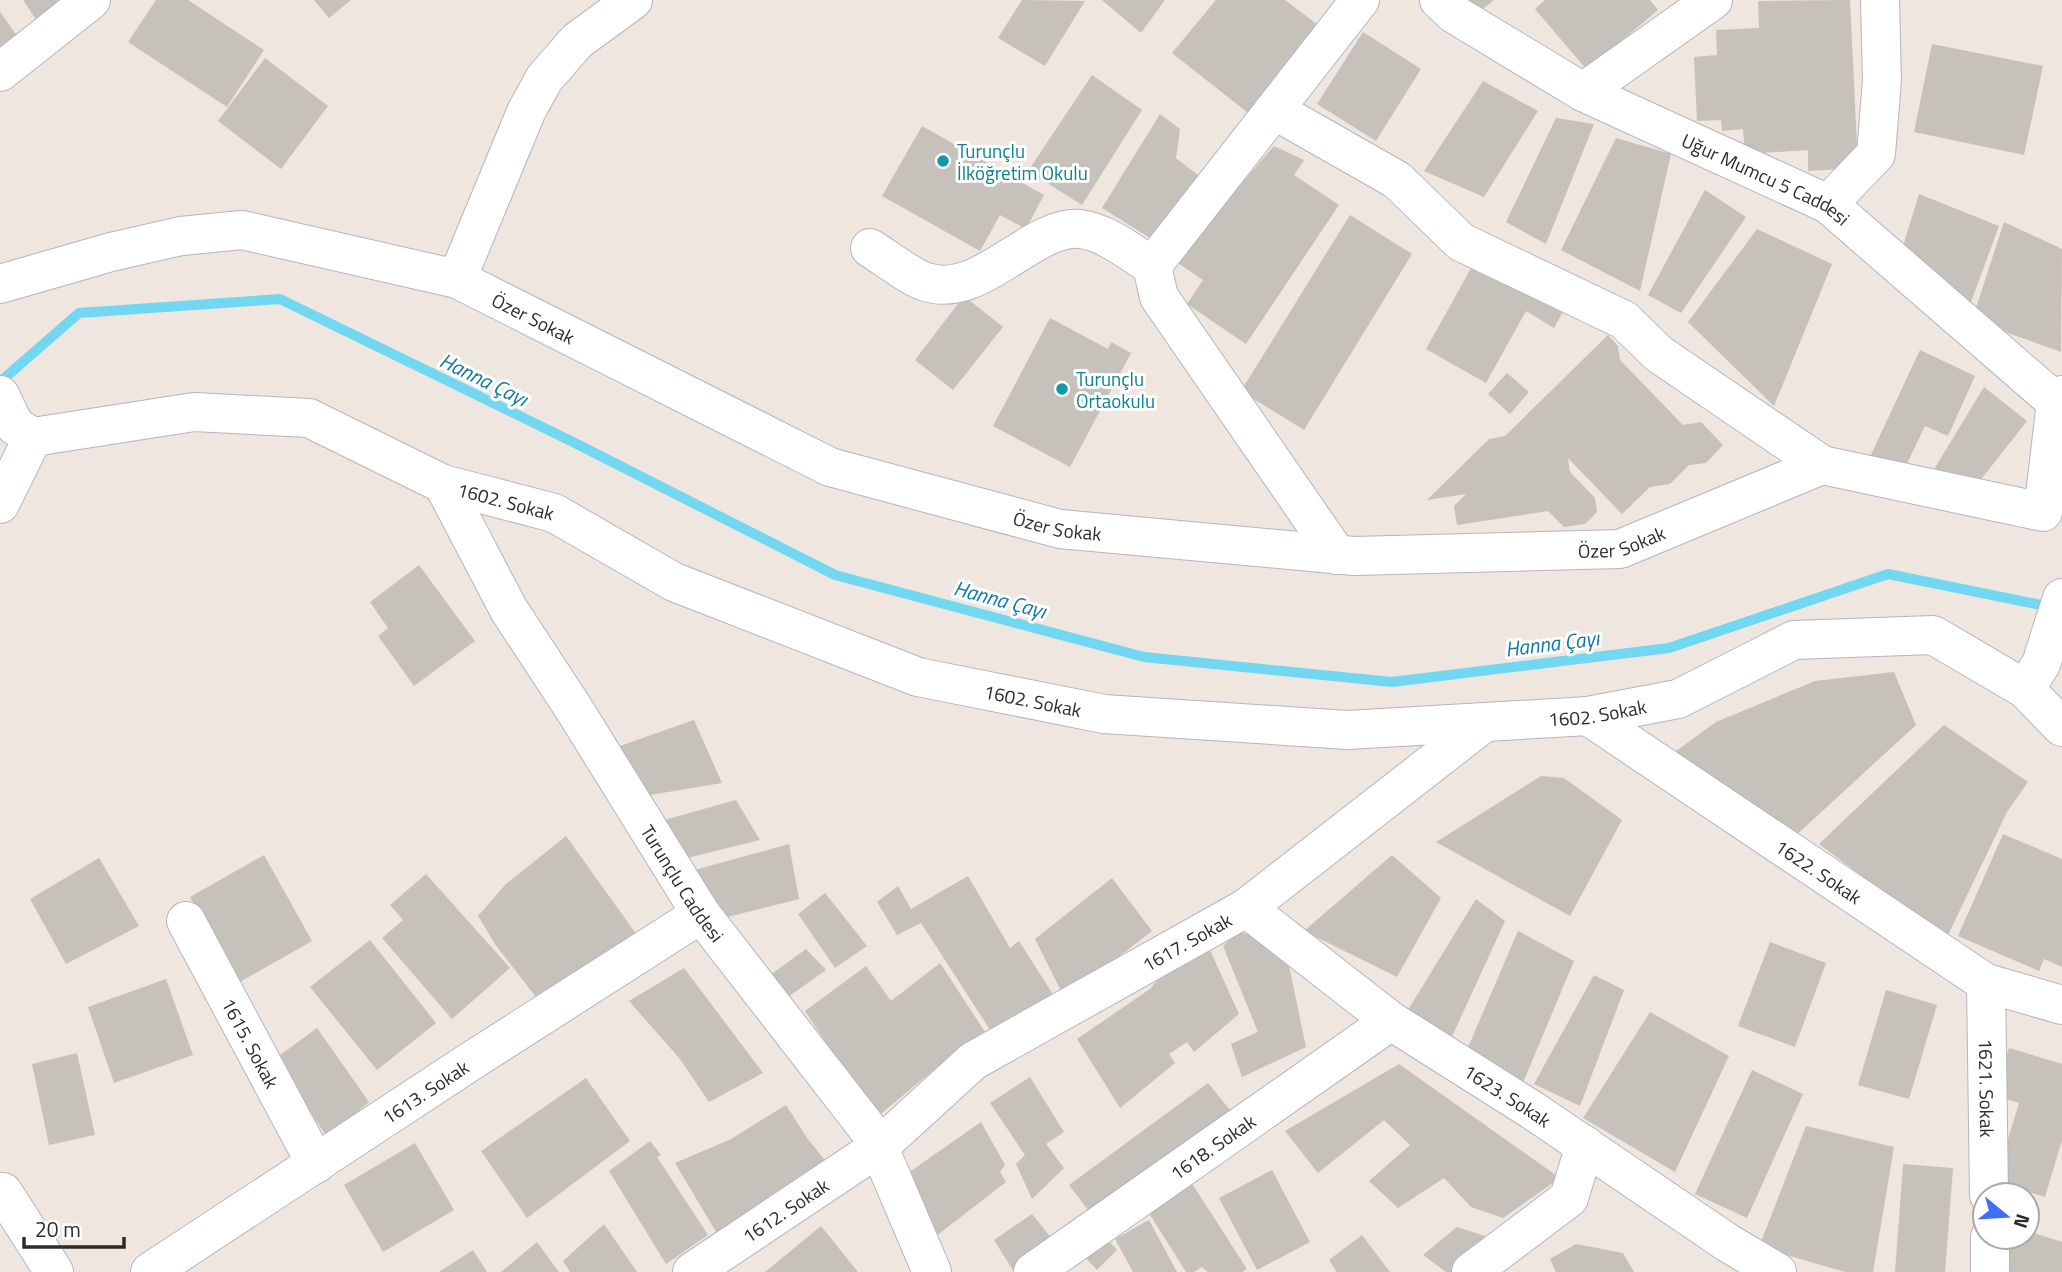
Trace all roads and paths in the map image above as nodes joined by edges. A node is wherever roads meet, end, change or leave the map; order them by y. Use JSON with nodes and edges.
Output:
{"nodes":[{"id":1,"x":91,"y":0,"type":"edge"},
{"id":2,"x":633,"y":0,"type":"edge"},
{"id":3,"x":1360,"y":0,"type":"edge"},
{"id":4,"x":1438,"y":0,"type":"edge"},
{"id":5,"x":1713,"y":0,"type":"edge"},
{"id":6,"x":1880,"y":0,"type":"edge"},
{"id":7,"x":0,"y":72,"type":"edge"},
{"id":8,"x":1583,"y":92,"type":"junction"},
{"id":9,"x":1274,"y":110,"type":"junction"},
{"id":10,"x":1828,"y":204,"type":"junction"},
{"id":11,"x":870,"y":248,"type":"dead end"},
{"id":12,"x":1152,"y":266,"type":"junction"},
{"id":13,"x":457,"y":279,"type":"junction"},
{"id":14,"x":0,"y":284,"type":"edge"},
{"id":15,"x":2060,"y":400,"type":"edge"},
{"id":16,"x":16,"y":419,"type":"edge"},
{"id":17,"x":1822,"y":465,"type":"junction"},
{"id":18,"x":443,"y":484,"type":"junction"},
{"id":19,"x":0,"y":504,"type":"edge"},
{"id":20,"x":2052,"y":516,"type":"edge"},
{"id":21,"x":1338,"y":555,"type":"junction"},
{"id":22,"x":2062,"y":598,"type":"edge"},
{"id":23,"x":2033,"y":676,"type":"junction"},
{"id":24,"x":1588,"y":716,"type":"junction"},
{"id":25,"x":1485,"y":722,"type":"junction"},
{"id":26,"x":2062,"y":727,"type":"edge"},
{"id":27,"x":1246,"y":908,"type":"junction"},
{"id":28,"x":701,"y":914,"type":"junction"},
{"id":29,"x":186,"y":921,"type":"dead end"},
{"id":30,"x":1986,"y":983,"type":"junction"},
{"id":31,"x":2062,"y":1004,"type":"edge"},
{"id":32,"x":1391,"y":1021,"type":"junction"},
{"id":33,"x":1585,"y":1145,"type":"junction"},
{"id":34,"x":879,"y":1147,"type":"junction"},
{"id":35,"x":316,"y":1164,"type":"junction"},
{"id":36,"x":1989,"y":1181,"type":"edge"},
{"id":37,"x":3,"y":1192,"type":"dead end"},
{"id":38,"x":1990,"y":1251,"type":"edge"},
{"id":39,"x":54,"y":1272,"type":"edge"},
{"id":40,"x":150,"y":1272,"type":"edge"},
{"id":41,"x":692,"y":1272,"type":"edge"},
{"id":42,"x":932,"y":1272,"type":"edge"},
{"id":43,"x":1033,"y":1272,"type":"edge"},
{"id":44,"x":1471,"y":1272,"type":"edge"},
{"id":45,"x":1777,"y":1272,"type":"edge"},
{"id":46,"x":1990,"y":1272,"type":"edge"}],
"edges":[{"from":1,"to":7,"type":"street"},
{"from":2,"to":13,"type":"street"},
{"from":3,"to":9,"type":"street"},
{"from":4,"to":8,"type":"street","name":"Uğur Mumcu 5 Caddesi"},
{"from":5,"to":8,"type":"street"},
{"from":6,"to":10,"type":"street"},
{"from":8,"to":10,"type":"street","name":"Uğur Mumcu 5 Caddesi"},
{"from":9,"to":12,"type":"street"},
{"from":9,"to":17,"type":"street"},
{"from":10,"to":15,"type":"street","name":"Uğur Mumcu 5 Caddesi"},
{"from":11,"to":12,"type":"street"},
{"from":12,"to":21,"type":"street"},
{"from":13,"to":14,"type":"street","name":"Özer Sokak"},
{"from":13,"to":21,"type":"street","name":"Özer Sokak"},
{"from":15,"to":20,"type":"street"},
{"from":16,"to":18,"type":"street","name":"1602. Sokak"},
{"from":16,"to":19,"type":"street"},
{"from":17,"to":20,"type":"street"},
{"from":17,"to":21,"type":"street","name":"Özer Sokak"},
{"from":18,"to":25,"type":"street","name":"1602. Sokak"},
{"from":18,"to":28,"type":"street","name":"Turunçlu Caddesi"},
{"from":22,"to":23,"type":"street"},
{"from":23,"to":24,"type":"street","name":"1602. Sokak"},
{"from":23,"to":26,"type":"street","name":"1602. Sokak"},
{"from":24,"to":25,"type":"street","name":"1602. Sokak"},
{"from":24,"to":30,"type":"street","name":"1622. Sokak"},
{"from":25,"to":27,"type":"street","name":"1617. Sokak"},
{"from":27,"to":32,"type":"street","name":"1623. Sokak"},
{"from":27,"to":34,"type":"street","name":"1617. Sokak"},
{"from":28,"to":34,"type":"street","name":"Turunçlu Caddesi"},
{"from":28,"to":35,"type":"street","name":"1613. Sokak"},
{"from":29,"to":35,"type":"street","name":"1615. Sokak"},
{"from":30,"to":31,"type":"street","name":"1622. Sokak"},
{"from":30,"to":36,"type":"street","name":"1621. Sokak"},
{"from":32,"to":33,"type":"street","name":"1623. Sokak"},
{"from":32,"to":43,"type":"street","name":"1618. Sokak"},
{"from":33,"to":44,"type":"street"},
{"from":33,"to":45,"type":"street","name":"1623. Sokak"},
{"from":34,"to":41,"type":"street","name":"1612. Sokak"},
{"from":34,"to":42,"type":"street","name":"Turunçlu Caddesi"},
{"from":35,"to":40,"type":"street","name":"1613. Sokak"},
{"from":37,"to":39,"type":"street"},
{"from":38,"to":46,"type":"street"}]}
